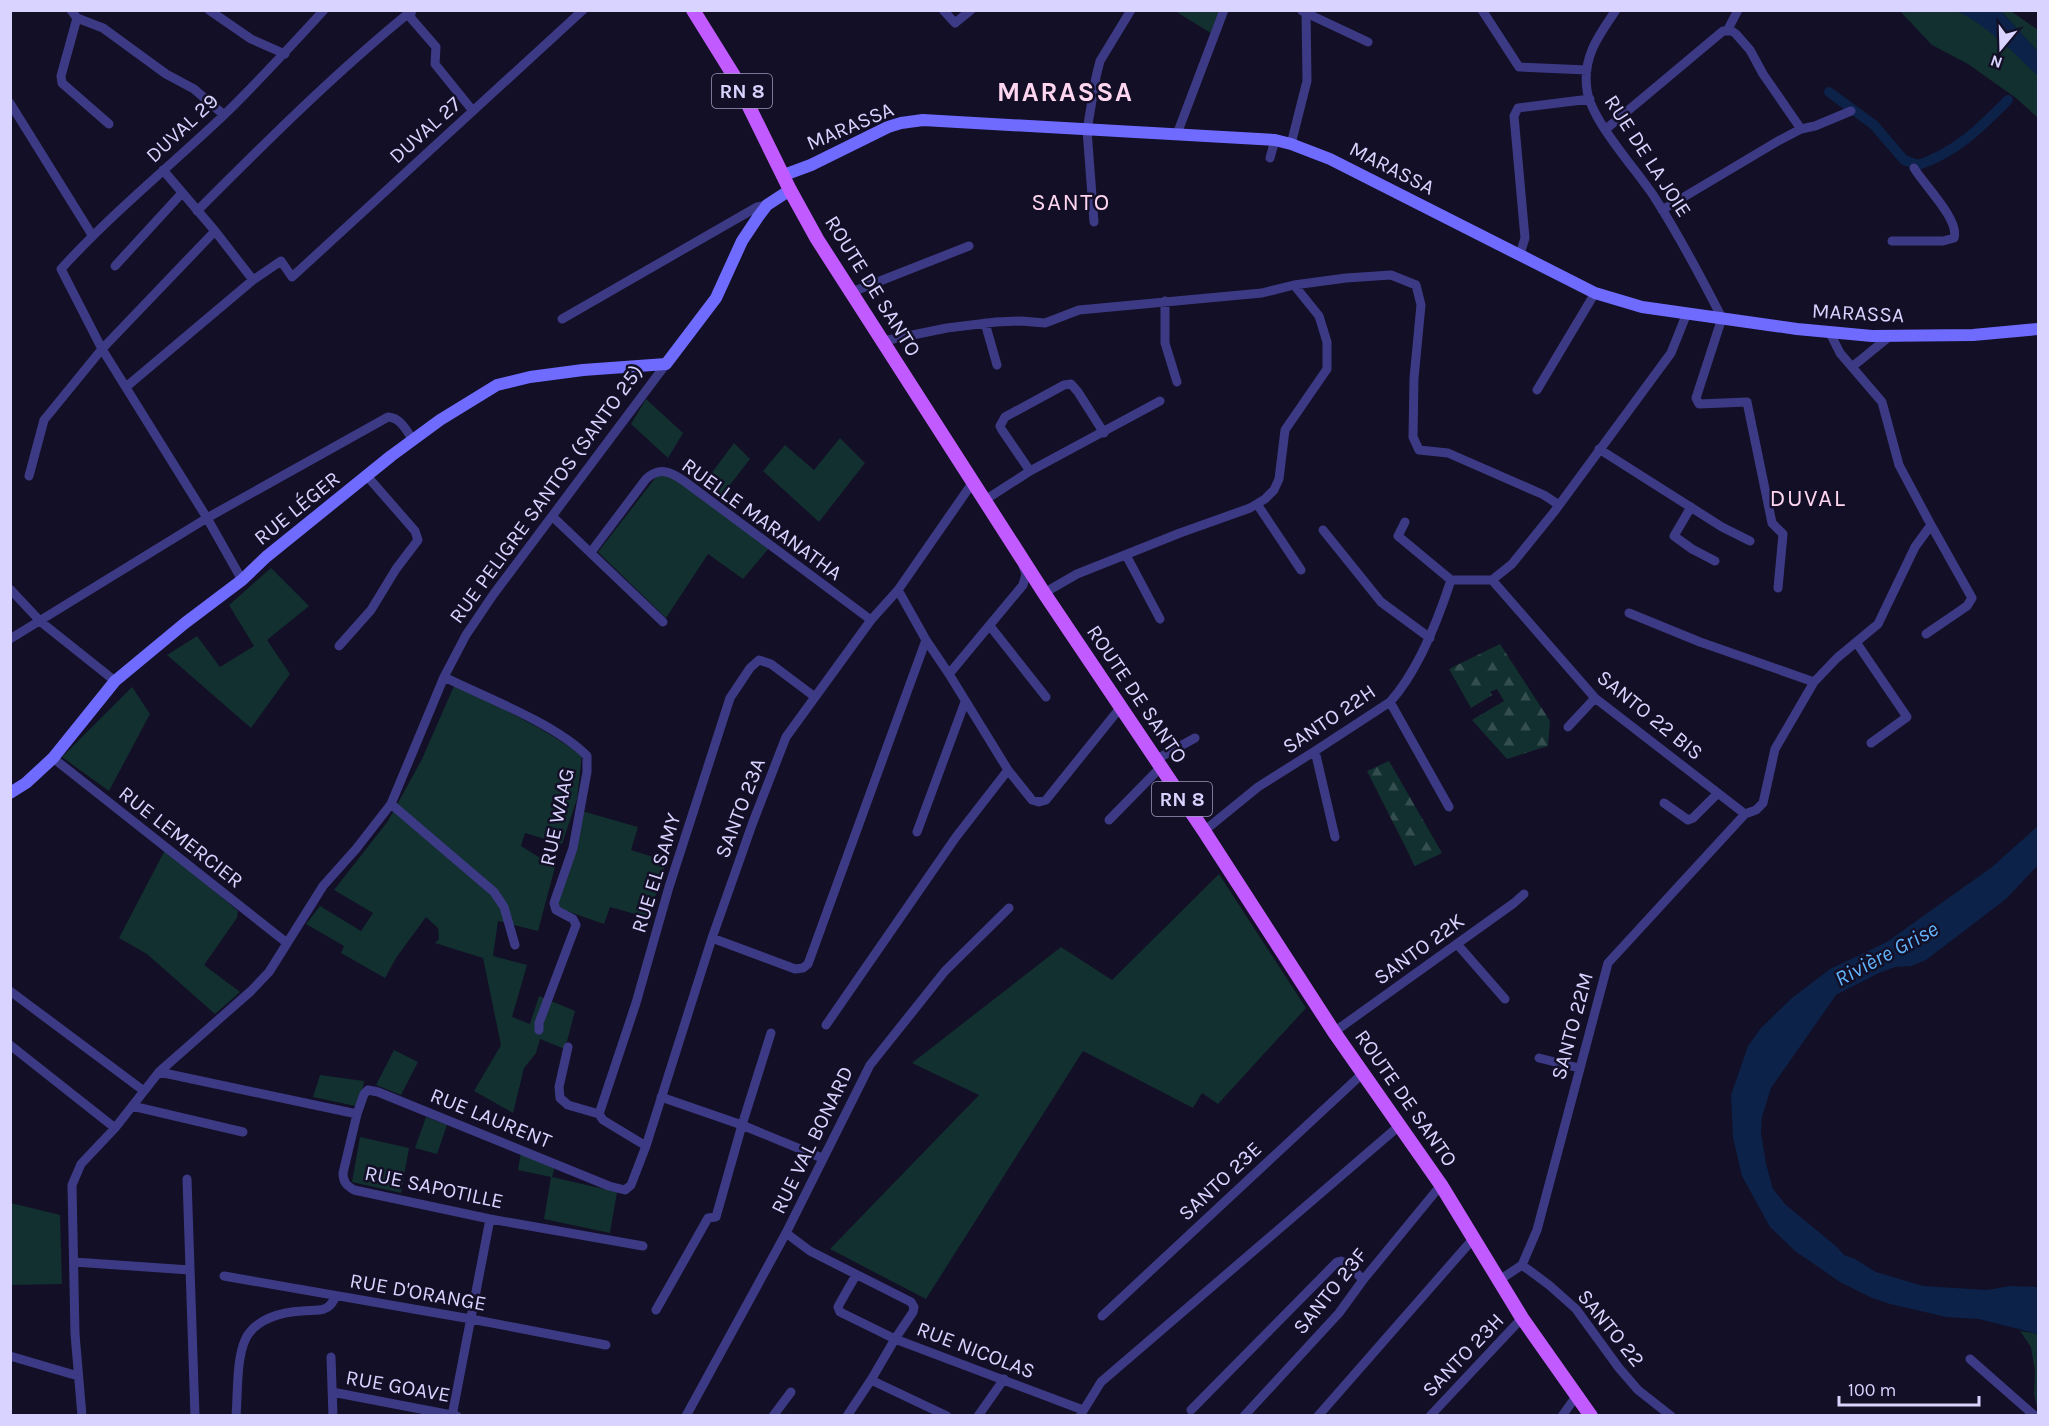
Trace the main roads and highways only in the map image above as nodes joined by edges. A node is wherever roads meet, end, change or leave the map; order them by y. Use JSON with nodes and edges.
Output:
{"nodes":[{"id":1,"x":696,"y":11,"type":"edge"},
{"id":2,"x":784,"y":175,"type":"junction"},
{"id":3,"x":790,"y":190,"type":"junction"},
{"id":4,"x":2038,"y":329,"type":"edge"},
{"id":5,"x":666,"y":364,"type":"joint"},
{"id":6,"x":10,"y":793,"type":"edge"},
{"id":7,"x":1591,"y":1416,"type":"edge"}],
"edges":[{"from":1,"to":2,"type":"main road","name":"ROUTE DE SANTO","number":"RN 8"},
{"from":2,"to":3,"type":"main road","name":"ROUTE DE SANTO","number":"RN 8"},
{"from":2,"to":4,"type":"main road","name":"MARASSA"},
{"from":3,"to":5,"type":"main road","name":"RUE PELIGRE SANTOS (SANTO 25)"},
{"from":3,"to":7,"type":"main road","name":"ROUTE DE SANTO","number":"RN 8"},
{"from":5,"to":6,"type":"main road","name":"RUE LÉGER"}]}
